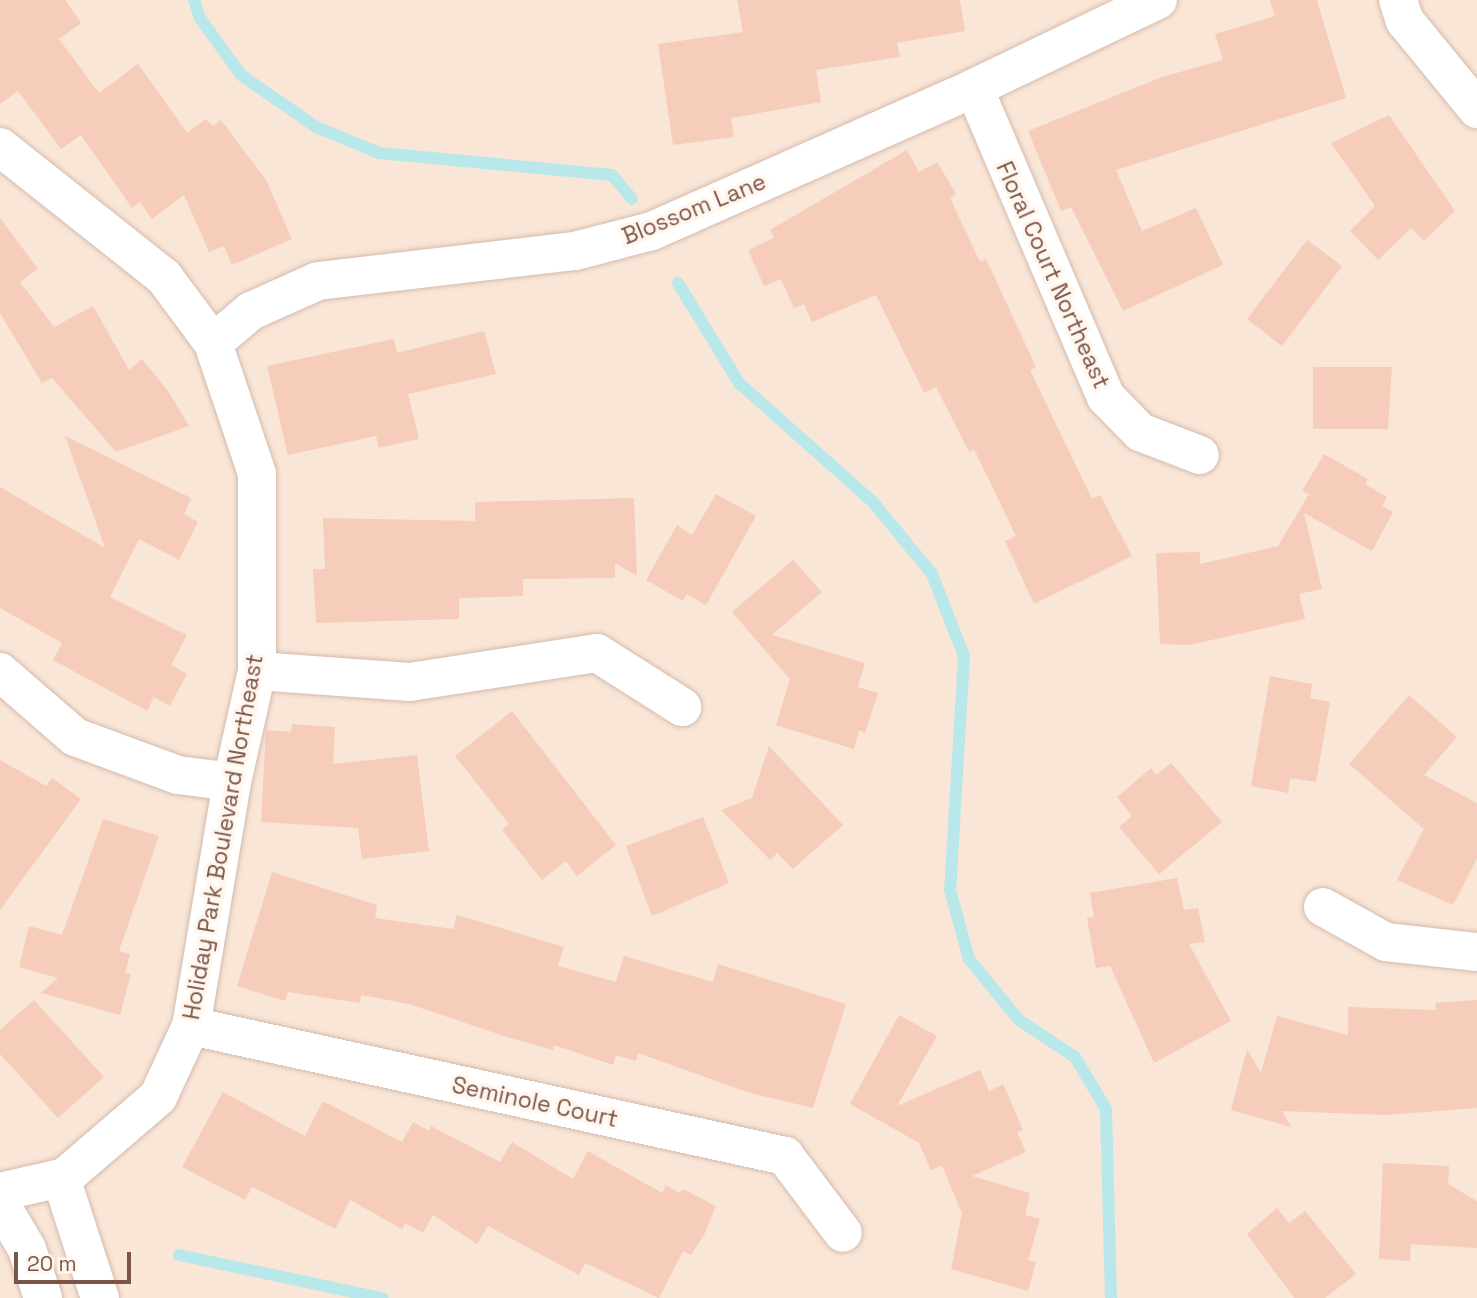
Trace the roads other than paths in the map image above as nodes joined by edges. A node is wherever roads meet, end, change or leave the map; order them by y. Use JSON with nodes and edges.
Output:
{"nodes":[{"id":1,"x":1158,"y":0,"type":"edge"},
{"id":2,"x":1398,"y":0,"type":"edge"},
{"id":3,"x":974,"y":88,"type":"junction"},
{"id":4,"x":1477,"y":109,"type":"edge"},
{"id":5,"x":0,"y":147,"type":"edge"},
{"id":6,"x":213,"y":343,"type":"junction"},
{"id":7,"x":1200,"y":454,"type":"dead end"},
{"id":8,"x":257,"y":671,"type":"junction"},
{"id":9,"x":0,"y":672,"type":"edge"},
{"id":10,"x":682,"y":707,"type":"dead end"},
{"id":11,"x":232,"y":782,"type":"junction"},
{"id":12,"x":1323,"y":907,"type":"dead end"},
{"id":13,"x":1477,"y":952,"type":"edge"},
{"id":14,"x":191,"y":1027,"type":"junction"},
{"id":15,"x":61,"y":1178,"type":"junction"},
{"id":16,"x":0,"y":1192,"type":"edge"},
{"id":17,"x":0,"y":1203,"type":"edge"},
{"id":18,"x":843,"y":1233,"type":"dead end"},
{"id":19,"x":43,"y":1298,"type":"edge"},
{"id":20,"x":71,"y":1298,"type":"edge"},
{"id":21,"x":85,"y":1298,"type":"edge"},
{"id":22,"x":100,"y":1298,"type":"edge"}],
"edges":[{"from":1,"to":3,"type":"street","name":"Blossom Lane"},
{"from":2,"to":4,"type":"street"},
{"from":3,"to":6,"type":"street","name":"Blossom Lane"},
{"from":3,"to":7,"type":"street","name":"Floral Court Northeast"},
{"from":5,"to":6,"type":"street","name":"Holiday Park Boulevard Northeast"},
{"from":6,"to":8,"type":"street","name":"Holiday Park Boulevard Northeast"},
{"from":8,"to":10,"type":"street"},
{"from":8,"to":11,"type":"street","name":"Holiday Park Boulevard Northeast"},
{"from":9,"to":11,"type":"street"},
{"from":11,"to":14,"type":"street","name":"Holiday Park Boulevard Northeast"},
{"from":12,"to":13,"type":"street"},
{"from":14,"to":15,"type":"street","name":"Holiday Park Boulevard Northeast"},
{"from":14,"to":18,"type":"street","name":"Seminole Court"},
{"from":15,"to":16,"type":"street","name":"Holiday Park Boulevard Northeast"},
{"from":15,"to":22,"type":"street"},
{"from":17,"to":19,"type":"street"},
{"from":20,"to":21,"type":"street"}]}
